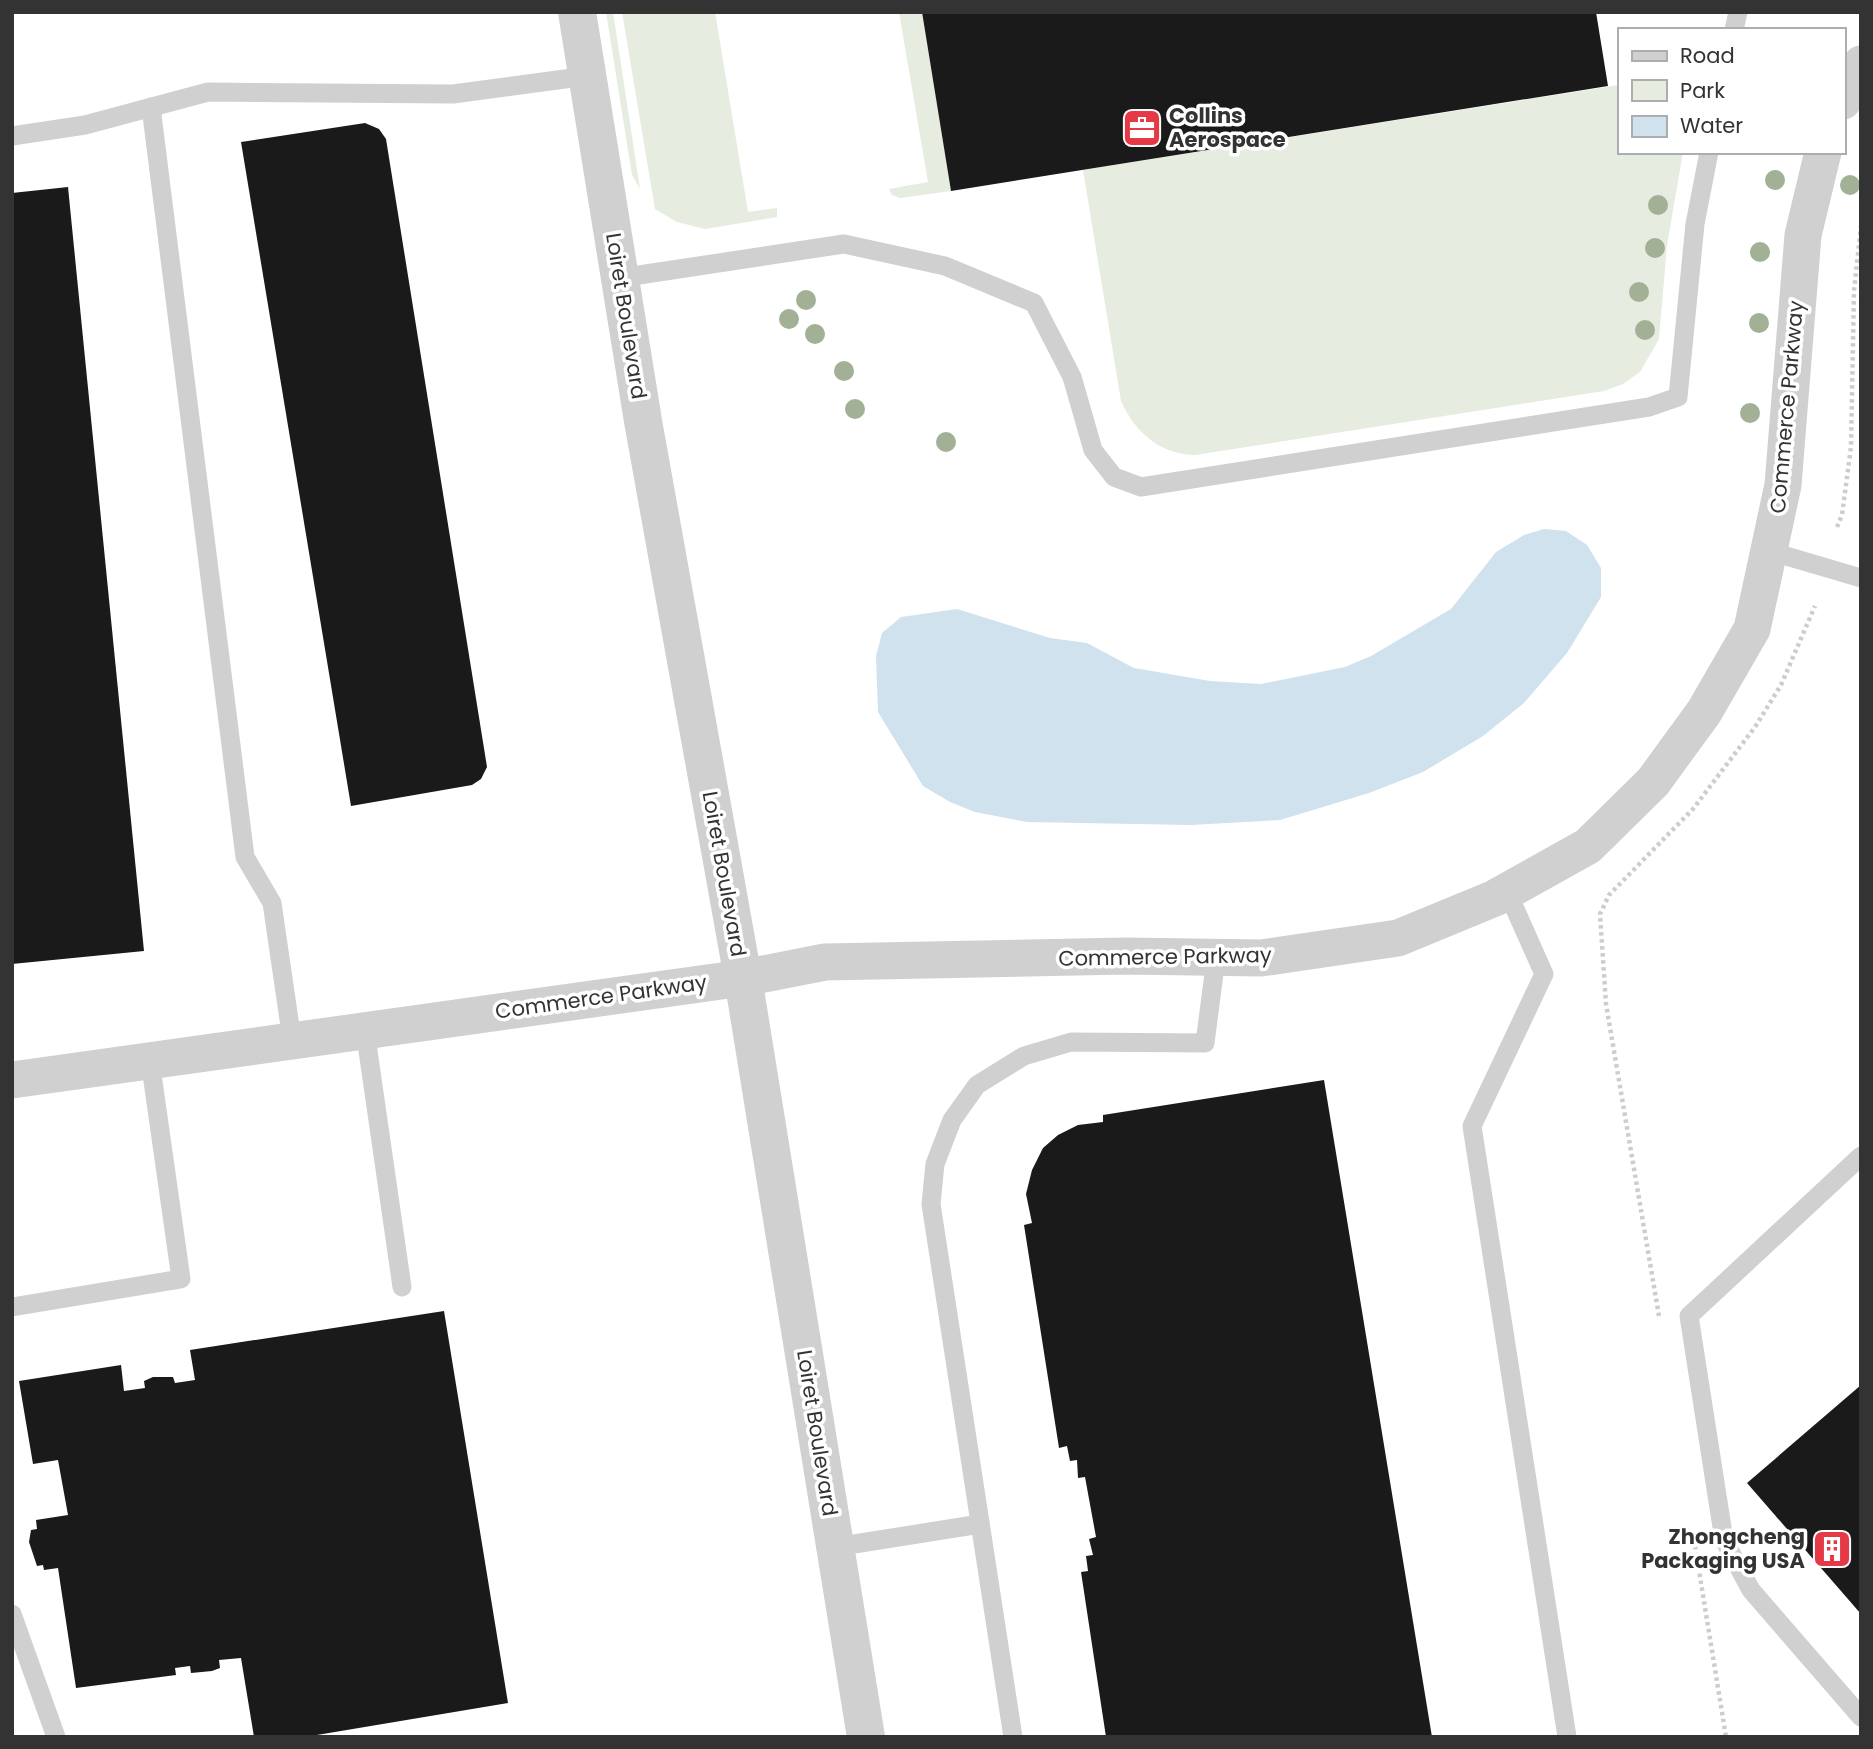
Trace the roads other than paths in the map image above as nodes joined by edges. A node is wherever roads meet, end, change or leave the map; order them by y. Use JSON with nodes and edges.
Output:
{"nodes":[{"id":1,"x":577,"y":12,"type":"edge"},
{"id":2,"x":1861,"y":64,"type":"edge"},
{"id":3,"x":587,"y":76,"type":"junction"},
{"id":4,"x":1845,"y":97,"type":"edge"},
{"id":5,"x":151,"y":107,"type":"junction"},
{"id":6,"x":12,"y":136,"type":"edge"},
{"id":7,"x":1709,"y":154,"type":"edge"},
{"id":8,"x":1823,"y":154,"type":"edge"},
{"id":9,"x":619,"y":278,"type":"junction"},
{"id":10,"x":1769,"y":551,"type":"junction"},
{"id":11,"x":1861,"y":578,"type":"edge"},
{"id":12,"x":1507,"y":891,"type":"junction"},
{"id":13,"x":1216,"y":958,"type":"junction"},
{"id":14,"x":743,"y":978,"type":"junction"},
{"id":15,"x":365,"y":1030,"type":"junction"},
{"id":16,"x":292,"y":1040,"type":"junction"},
{"id":17,"x":150,"y":1060,"type":"junction"},
{"id":18,"x":12,"y":1080,"type":"edge"},
{"id":19,"x":1861,"y":1156,"type":"edge"},
{"id":20,"x":402,"y":1287,"type":"dead end"},
{"id":21,"x":12,"y":1307,"type":"edge"},
{"id":22,"x":980,"y":1524,"type":"junction"},
{"id":23,"x":835,"y":1547,"type":"junction"},
{"id":24,"x":12,"y":1614,"type":"edge"},
{"id":25,"x":1861,"y":1717,"type":"edge"},
{"id":26,"x":56,"y":1737,"type":"edge"},
{"id":27,"x":866,"y":1737,"type":"edge"},
{"id":28,"x":1013,"y":1737,"type":"edge"},
{"id":29,"x":1567,"y":1737,"type":"edge"}],
"edges":[{"from":1,"to":3,"type":"street","name":"Loiret Boulevard"},
{"from":2,"to":4,"type":"street"},
{"from":3,"to":5,"type":"lane"},
{"from":3,"to":9,"type":"street","name":"Loiret Boulevard"},
{"from":5,"to":6,"type":"lane"},
{"from":5,"to":16,"type":"lane"},
{"from":7,"to":9,"type":"lane"},
{"from":8,"to":10,"type":"street","name":"Commerce Parkway"},
{"from":9,"to":14,"type":"street","name":"Loiret Boulevard"},
{"from":10,"to":11,"type":"lane"},
{"from":10,"to":12,"type":"street","name":"Commerce Parkway"},
{"from":12,"to":13,"type":"street","name":"Commerce Parkway"},
{"from":12,"to":29,"type":"lane"},
{"from":13,"to":14,"type":"street","name":"Commerce Parkway"},
{"from":13,"to":22,"type":"lane"},
{"from":14,"to":15,"type":"street","name":"Commerce Parkway"},
{"from":14,"to":23,"type":"street","name":"Loiret Boulevard"},
{"from":15,"to":16,"type":"street","name":"Commerce Parkway"},
{"from":15,"to":20,"type":"lane"},
{"from":16,"to":17,"type":"street","name":"Commerce Parkway"},
{"from":17,"to":18,"type":"street","name":"Commerce Parkway"},
{"from":17,"to":21,"type":"lane"},
{"from":19,"to":25,"type":"lane"},
{"from":22,"to":23,"type":"lane"},
{"from":22,"to":28,"type":"lane"},
{"from":23,"to":27,"type":"street","name":"Loiret Boulevard"},
{"from":24,"to":26,"type":"lane"}]}
